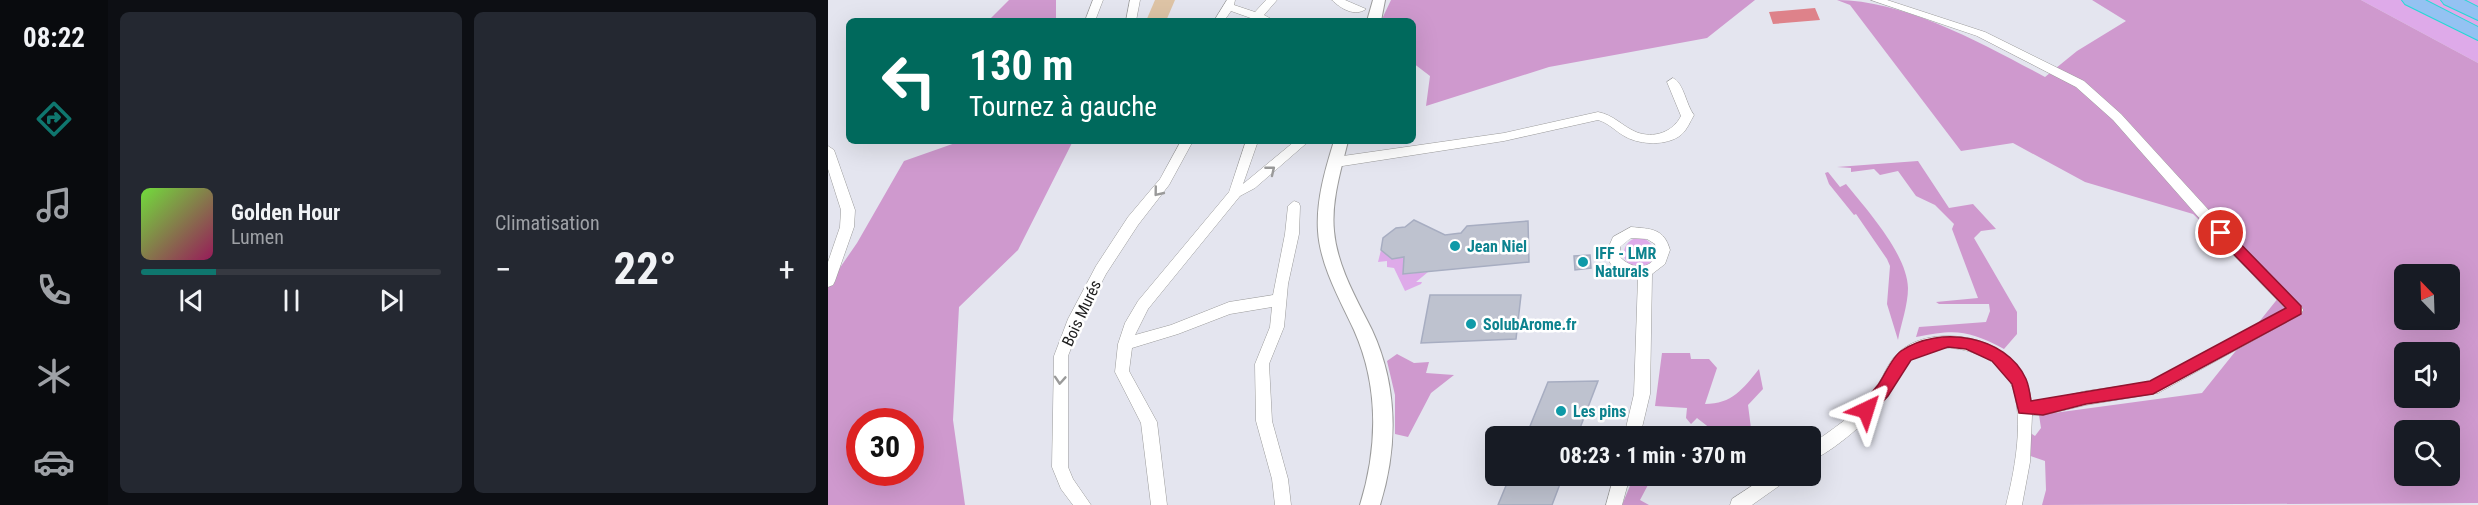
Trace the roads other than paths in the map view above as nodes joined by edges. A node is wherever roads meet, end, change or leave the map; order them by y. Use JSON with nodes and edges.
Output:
{"nodes":[{"id":1,"x":1098,"y":0,"type":"edge"},
{"id":2,"x":1135,"y":0,"type":"edge"},
{"id":3,"x":1272,"y":0,"type":"edge"},
{"id":4,"x":1337,"y":0,"type":"edge"},
{"id":5,"x":1379,"y":0,"type":"edge"},
{"id":6,"x":1876,"y":0,"type":"edge"},
{"id":7,"x":2411,"y":0,"type":"edge"},
{"id":8,"x":2433,"y":0,"type":"edge"},
{"id":9,"x":2450,"y":0,"type":"edge"},
{"id":10,"x":2464,"y":0,"type":"edge"},
{"id":11,"x":1230,"y":3,"type":"edge"},
{"id":12,"x":1362,"y":4,"type":"edge"},
{"id":13,"x":2478,"y":8,"type":"edge"},
{"id":14,"x":2478,"y":14,"type":"edge"},
{"id":15,"x":1257,"y":17,"type":"junction"},
{"id":16,"x":1091,"y":18,"type":"edge"},
{"id":17,"x":1132,"y":18,"type":"edge"},
{"id":18,"x":1221,"y":18,"type":"edge"},
{"id":19,"x":1260,"y":18,"type":"edge"},
{"id":20,"x":1375,"y":18,"type":"edge"},
{"id":21,"x":2478,"y":23,"type":"edge"},
{"id":22,"x":2478,"y":34,"type":"edge"},
{"id":23,"x":1673,"y":82,"type":"dead end"},
{"id":24,"x":1184,"y":144,"type":"edge"},
{"id":25,"x":1251,"y":144,"type":"edge"},
{"id":26,"x":1299,"y":144,"type":"edge"},
{"id":27,"x":1340,"y":144,"type":"edge"},
{"id":28,"x":828,"y":150,"type":"edge"},
{"id":29,"x":1336,"y":162,"type":"junction"},
{"id":30,"x":1235,"y":193,"type":"junction"},
{"id":31,"x":1294,"y":206,"type":"dead end"},
{"id":32,"x":1645,"y":272,"type":"dead end"},
{"id":33,"x":828,"y":281,"type":"edge"},
{"id":34,"x":1279,"y":300,"type":"junction"},
{"id":35,"x":1125,"y":344,"type":"junction"},
{"id":36,"x":2025,"y":408,"type":"junction"},
{"id":37,"x":1634,"y":426,"type":"edge"},
{"id":38,"x":1821,"y":445,"type":"edge"},
{"id":39,"x":1619,"y":486,"type":"edge"},
{"id":40,"x":1766,"y":486,"type":"edge"},
{"id":41,"x":1083,"y":505,"type":"edge"},
{"id":42,"x":1159,"y":505,"type":"edge"},
{"id":43,"x":1283,"y":505,"type":"edge"},
{"id":44,"x":1370,"y":505,"type":"edge"},
{"id":45,"x":1614,"y":505,"type":"edge"},
{"id":46,"x":1738,"y":505,"type":"edge"},
{"id":47,"x":2014,"y":505,"type":"edge"}],
"edges":[{"from":1,"to":16,"type":"street"},
{"from":2,"to":17,"type":"street"},
{"from":3,"to":15,"type":"street"},
{"from":4,"to":12,"type":"street"},
{"from":5,"to":20,"type":"street"},
{"from":6,"to":36,"type":"street"},
{"from":7,"to":22,"type":"highway"},
{"from":8,"to":21,"type":"highway"},
{"from":9,"to":14,"type":"highway"},
{"from":10,"to":13,"type":"highway"},
{"from":11,"to":15,"type":"street"},
{"from":11,"to":18,"type":"street"},
{"from":15,"to":19,"type":"street"},
{"from":23,"to":29,"type":"street"},
{"from":24,"to":41,"type":"street","name":"Bois Murés","one_way":true},
{"from":25,"to":30,"type":"street"},
{"from":30,"to":26,"type":"street","one_way":true},
{"from":27,"to":29,"type":"street"},
{"from":28,"to":33,"type":"street"},
{"from":29,"to":44,"type":"street"},
{"from":30,"to":35,"type":"street"},
{"from":31,"to":34,"type":"street"},
{"from":32,"to":37,"type":"street"},
{"from":34,"to":35,"type":"street"},
{"from":34,"to":43,"type":"street"},
{"from":35,"to":42,"type":"street"},
{"from":36,"to":38,"type":"street"},
{"from":36,"to":47,"type":"street"},
{"from":39,"to":45,"type":"street"},
{"from":40,"to":46,"type":"street"}]}
